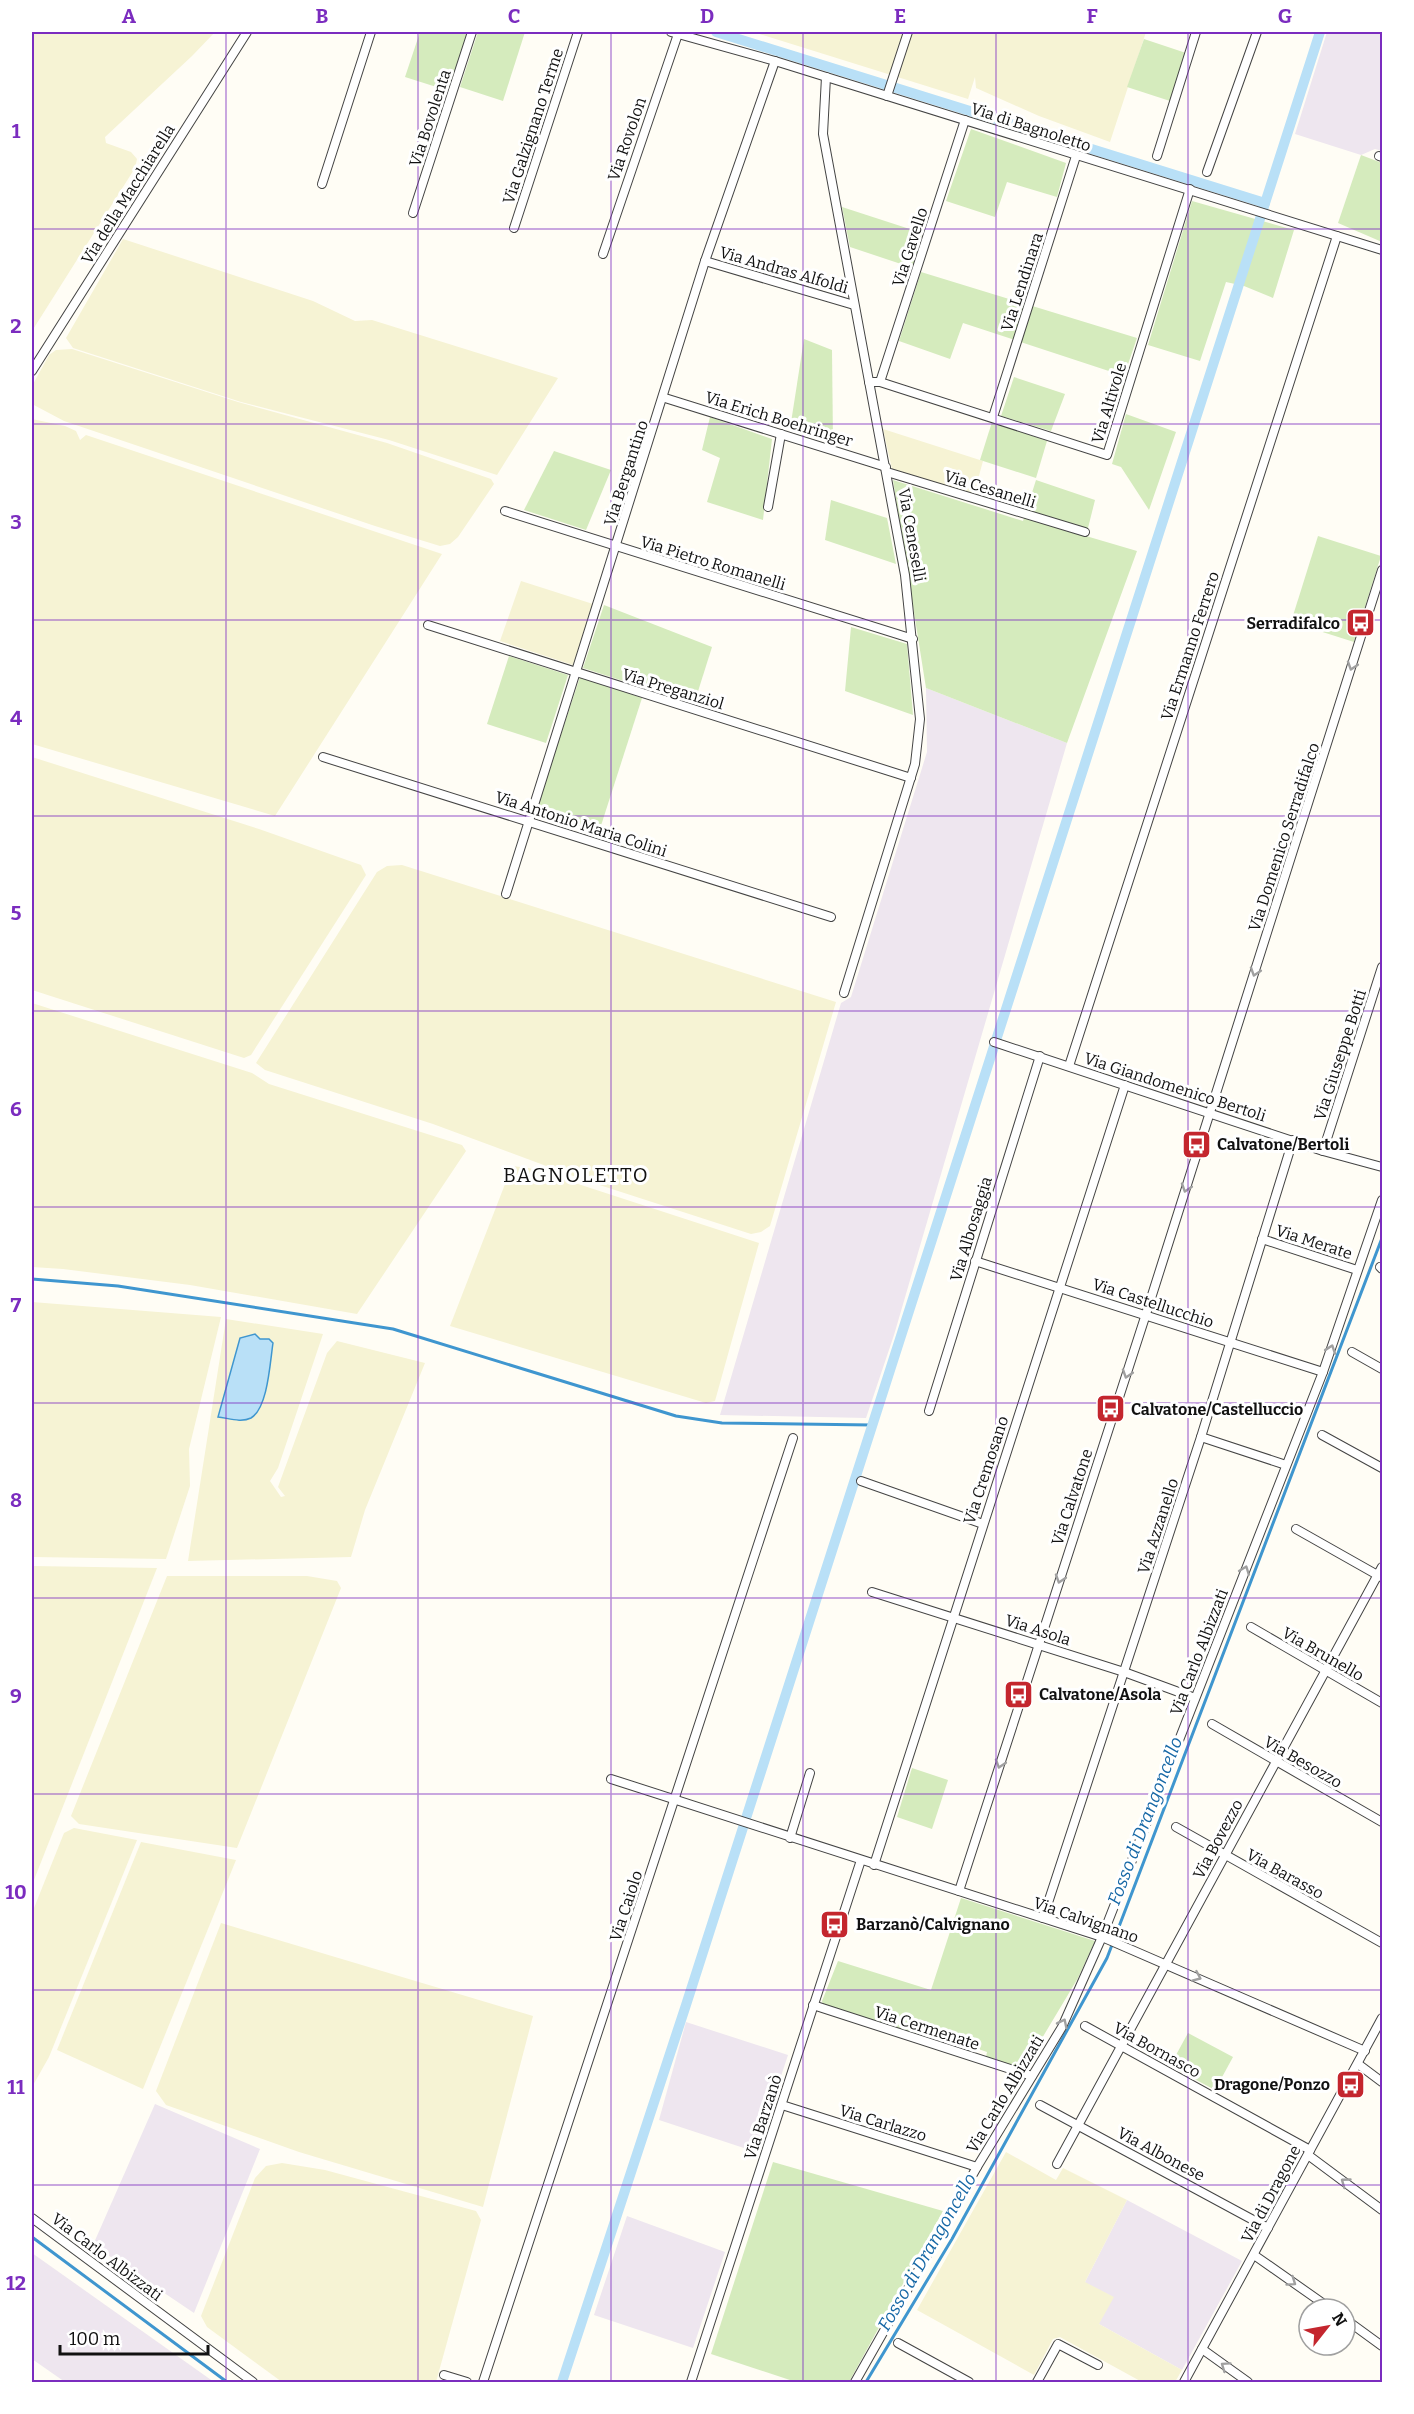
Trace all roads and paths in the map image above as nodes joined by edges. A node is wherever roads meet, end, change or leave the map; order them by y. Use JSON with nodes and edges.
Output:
{"nodes":[{"id":1,"x":247,"y":32,"type":"edge"},
{"id":2,"x":371,"y":32,"type":"edge"},
{"id":3,"x":472,"y":32,"type":"edge"},
{"id":4,"x":578,"y":32,"type":"edge"},
{"id":5,"x":908,"y":32,"type":"edge"},
{"id":6,"x":1196,"y":32,"type":"edge"},
{"id":7,"x":1257,"y":32,"type":"edge"},
{"id":8,"x":674,"y":33,"type":"edge"},
{"id":9,"x":775,"y":61,"type":"junction"},
{"id":10,"x":826,"y":77,"type":"junction"},
{"id":11,"x":888,"y":93,"type":"junction"},
{"id":12,"x":965,"y":120,"type":"junction"},
{"id":13,"x":1076,"y":156,"type":"junction"},
{"id":14,"x":1157,"y":156,"type":"dead end"},
{"id":15,"x":1207,"y":172,"type":"dead end"},
{"id":16,"x":322,"y":184,"type":"dead end"},
{"id":17,"x":1190,"y":189,"type":"junction"},
{"id":18,"x":413,"y":213,"type":"dead end"},
{"id":19,"x":514,"y":228,"type":"dead end"},
{"id":20,"x":1337,"y":236,"type":"junction"},
{"id":21,"x":1383,"y":250,"type":"edge"},
{"id":22,"x":603,"y":254,"type":"dead end"},
{"id":23,"x":705,"y":261,"type":"junction"},
{"id":24,"x":854,"y":305,"type":"junction"},
{"id":25,"x":32,"y":371,"type":"edge"},
{"id":26,"x":869,"y":382,"type":"junction"},
{"id":27,"x":880,"y":382,"type":"junction"},
{"id":28,"x":665,"y":398,"type":"junction"},
{"id":29,"x":993,"y":417,"type":"junction"},
{"id":30,"x":781,"y":434,"type":"junction"},
{"id":31,"x":886,"y":470,"type":"junction"},
{"id":32,"x":768,"y":507,"type":"dead end"},
{"id":33,"x":505,"y":511,"type":"dead end"},
{"id":34,"x":1085,"y":532,"type":"dead end"},
{"id":35,"x":616,"y":547,"type":"junction"},
{"id":36,"x":1383,"y":570,"type":"edge"},
{"id":37,"x":428,"y":625,"type":"dead end"},
{"id":38,"x":913,"y":639,"type":"junction"},
{"id":39,"x":575,"y":673,"type":"junction"},
{"id":40,"x":324,"y":757,"type":"dead end"},
{"id":41,"x":911,"y":778,"type":"junction"},
{"id":42,"x":529,"y":821,"type":"junction"},
{"id":43,"x":506,"y":894,"type":"dead end"},
{"id":44,"x":831,"y":917,"type":"dead end"},
{"id":45,"x":1383,"y":967,"type":"edge"},
{"id":46,"x":844,"y":993,"type":"dead end"},
{"id":47,"x":994,"y":1042,"type":"dead end"},
{"id":48,"x":1040,"y":1056,"type":"junction"},
{"id":49,"x":1069,"y":1065,"type":"junction"},
{"id":50,"x":1125,"y":1085,"type":"junction"},
{"id":51,"x":1210,"y":1112,"type":"junction"},
{"id":52,"x":1293,"y":1140,"type":"junction"},
{"id":53,"x":1323,"y":1150,"type":"junction"},
{"id":54,"x":1383,"y":1167,"type":"edge"},
{"id":55,"x":1383,"y":1200,"type":"edge"},
{"id":56,"x":1262,"y":1239,"type":"junction"},
{"id":57,"x":975,"y":1261,"type":"junction"},
{"id":58,"x":1357,"y":1270,"type":"junction"},
{"id":59,"x":1060,"y":1287,"type":"junction"},
{"id":60,"x":1146,"y":1314,"type":"junction"},
{"id":61,"x":1229,"y":1342,"type":"junction"},
{"id":62,"x":1352,"y":1352,"type":"dead end"},
{"id":63,"x":1383,"y":1368,"type":"edge"},
{"id":64,"x":1323,"y":1372,"type":"junction"},
{"id":65,"x":929,"y":1411,"type":"dead end"},
{"id":66,"x":1322,"y":1435,"type":"dead end"},
{"id":67,"x":1201,"y":1437,"type":"junction"},
{"id":68,"x":793,"y":1438,"type":"dead end"},
{"id":69,"x":1286,"y":1465,"type":"junction"},
{"id":70,"x":1383,"y":1468,"type":"edge"},
{"id":71,"x":861,"y":1481,"type":"dead end"},
{"id":72,"x":983,"y":1524,"type":"junction"},
{"id":73,"x":1296,"y":1529,"type":"dead end"},
{"id":74,"x":1383,"y":1567,"type":"edge"},
{"id":75,"x":1380,"y":1576,"type":"edge"},
{"id":76,"x":872,"y":1592,"type":"dead end"},
{"id":77,"x":954,"y":1617,"type":"junction"},
{"id":78,"x":1251,"y":1627,"type":"dead end"},
{"id":79,"x":1039,"y":1644,"type":"junction"},
{"id":80,"x":1325,"y":1671,"type":"junction"},
{"id":81,"x":1124,"y":1672,"type":"junction"},
{"id":82,"x":1195,"y":1698,"type":"junction"},
{"id":83,"x":1383,"y":1703,"type":"edge"},
{"id":84,"x":1212,"y":1724,"type":"dead end"},
{"id":85,"x":1275,"y":1761,"type":"junction"},
{"id":86,"x":810,"y":1773,"type":"dead end"},
{"id":87,"x":610,"y":1779,"type":"dead end"},
{"id":88,"x":675,"y":1800,"type":"junction"},
{"id":89,"x":1383,"y":1821,"type":"edge"},
{"id":90,"x":1176,"y":1827,"type":"dead end"},
{"id":91,"x":790,"y":1838,"type":"junction"},
{"id":92,"x":1225,"y":1856,"type":"junction"},
{"id":93,"x":861,"y":1860,"type":"junction"},
{"id":94,"x":874,"y":1865,"type":"junction"},
{"id":95,"x":958,"y":1891,"type":"junction"},
{"id":96,"x":1043,"y":1918,"type":"junction"},
{"id":97,"x":1102,"y":1937,"type":"junction"},
{"id":98,"x":1383,"y":1943,"type":"edge"},
{"id":99,"x":1166,"y":1964,"type":"junction"},
{"id":100,"x":813,"y":2005,"type":"junction"},
{"id":101,"x":1383,"y":2018,"type":"edge"},
{"id":102,"x":1085,"y":2026,"type":"dead end"},
{"id":103,"x":1121,"y":2046,"type":"junction"},
{"id":104,"x":1365,"y":2051,"type":"junction"},
{"id":105,"x":1358,"y":2064,"type":"junction"},
{"id":106,"x":1032,"y":2076,"type":"junction"},
{"id":107,"x":1383,"y":2082,"type":"edge"},
{"id":108,"x":782,"y":2105,"type":"junction"},
{"id":109,"x":1040,"y":2105,"type":"dead end"},
{"id":110,"x":1078,"y":2125,"type":"junction"},
{"id":111,"x":1309,"y":2153,"type":"junction"},
{"id":112,"x":1058,"y":2164,"type":"dead end"},
{"id":113,"x":977,"y":2167,"type":"junction"},
{"id":114,"x":1383,"y":2210,"type":"edge"},
{"id":115,"x":32,"y":2218,"type":"edge"},
{"id":116,"x":1268,"y":2228,"type":"junction"},
{"id":117,"x":1254,"y":2255,"type":"junction"},
{"id":118,"x":1314,"y":2297,"type":"edge"},
{"id":119,"x":1357,"y":2328,"type":"edge"},
{"id":120,"x":898,"y":2343,"type":"dead end"},
{"id":121,"x":1383,"y":2346,"type":"edge"},
{"id":122,"x":1202,"y":2349,"type":"junction"},
{"id":123,"x":1098,"y":2365,"type":"dead end"},
{"id":124,"x":444,"y":2375,"type":"dead end"},
{"id":125,"x":253,"y":2382,"type":"edge"},
{"id":126,"x":467,"y":2382,"type":"edge"},
{"id":127,"x":483,"y":2382,"type":"edge"},
{"id":128,"x":690,"y":2382,"type":"edge"},
{"id":129,"x":855,"y":2382,"type":"edge"},
{"id":130,"x":969,"y":2382,"type":"edge"},
{"id":131,"x":1036,"y":2382,"type":"edge"},
{"id":132,"x":1184,"y":2382,"type":"edge"},
{"id":133,"x":1248,"y":2382,"type":"edge"}],
"edges":[{"from":1,"to":25,"type":"street","name":"Via della Macchiarella"},
{"from":2,"to":16,"type":"street"},
{"from":3,"to":18,"type":"street","name":"Via Bovolenta"},
{"from":4,"to":19,"type":"street","name":"Via Galzignano Terme"},
{"from":5,"to":11,"type":"street"},
{"from":6,"to":14,"type":"street"},
{"from":7,"to":15,"type":"street"},
{"from":8,"to":9,"type":"street","name":"Via di Bagnoletto"},
{"from":8,"to":22,"type":"street","name":"Via Rovolon"},
{"from":9,"to":10,"type":"street","name":"Via di Bagnoletto"},
{"from":9,"to":23,"type":"street","name":"Via Bergantino"},
{"from":10,"to":11,"type":"street","name":"Via di Bagnoletto"},
{"from":10,"to":24,"type":"street","name":"Via Ceneselli"},
{"from":11,"to":12,"type":"street","name":"Via di Bagnoletto"},
{"from":12,"to":13,"type":"street","name":"Via di Bagnoletto"},
{"from":12,"to":27,"type":"street","name":"Via Gavello"},
{"from":13,"to":17,"type":"street","name":"Via di Bagnoletto"},
{"from":13,"to":29,"type":"street","name":"Via Lendinara"},
{"from":17,"to":20,"type":"street","name":"Via di Bagnoletto"},
{"from":17,"to":29,"type":"street","name":"Via Altivole"},
{"from":20,"to":21,"type":"street","name":"Via di Bagnoletto"},
{"from":20,"to":49,"type":"street","name":"Via Ermanno Ferrero"},
{"from":23,"to":24,"type":"street","name":"Via Andras Alfoldi"},
{"from":23,"to":28,"type":"street","name":"Via Bergantino"},
{"from":24,"to":26,"type":"street","name":"Via Ceneselli"},
{"from":26,"to":27,"type":"street","name":"Via Altivole"},
{"from":26,"to":31,"type":"street","name":"Via Ceneselli"},
{"from":27,"to":29,"type":"street","name":"Via Altivole"},
{"from":28,"to":30,"type":"street","name":"Via Erich Boehringer"},
{"from":28,"to":35,"type":"street","name":"Via Bergantino"},
{"from":30,"to":31,"type":"street","name":"Via Erich Boehringer"},
{"from":30,"to":32,"type":"street"},
{"from":31,"to":34,"type":"street","name":"Via Cesanelli"},
{"from":31,"to":38,"type":"street","name":"Via Ceneselli"},
{"from":33,"to":35,"type":"street","name":"Via Pietro Romanelli"},
{"from":35,"to":38,"type":"street","name":"Via Pietro Romanelli"},
{"from":35,"to":39,"type":"street","name":"Via Bergantino"},
{"from":36,"to":51,"type":"street","name":"Via Domenico Serradifalco","one_way":true},
{"from":37,"to":39,"type":"street","name":"Via Preganziol"},
{"from":38,"to":41,"type":"street","name":"Via Ceneselli"},
{"from":39,"to":41,"type":"street","name":"Via Preganziol"},
{"from":39,"to":42,"type":"street","name":"Via Bergantino"},
{"from":40,"to":42,"type":"street","name":"Via Antonio Maria Colini"},
{"from":41,"to":46,"type":"street","name":"Via Ceneselli"},
{"from":42,"to":43,"type":"street","name":"Via Bergantino"},
{"from":42,"to":44,"type":"street","name":"Via Antonio Maria Colini"},
{"from":45,"to":53,"type":"street","name":"Via Giuseppe Botti"},
{"from":47,"to":48,"type":"street","name":"Via Giandomenico Bertoli"},
{"from":48,"to":49,"type":"street","name":"Via Giandomenico Bertoli"},
{"from":48,"to":57,"type":"street","name":"Via Albosaggia"},
{"from":49,"to":50,"type":"street","name":"Via Giandomenico Bertoli"},
{"from":50,"to":51,"type":"street","name":"Via Giandomenico Bertoli"},
{"from":50,"to":59,"type":"street","name":"Via Cremosano"},
{"from":51,"to":52,"type":"street","name":"Via Giandomenico Bertoli"},
{"from":51,"to":60,"type":"street","name":"Via Calvatone","one_way":true},
{"from":52,"to":53,"type":"street","name":"Via Giandomenico Bertoli"},
{"from":52,"to":56,"type":"street","name":"Via Azzanello"},
{"from":53,"to":54,"type":"street","name":"Via Giandomenico Bertoli"},
{"from":55,"to":58,"type":"street","name":"Via Carlo Albizzati"},
{"from":56,"to":58,"type":"street","name":"Via Merate"},
{"from":56,"to":61,"type":"street","name":"Via Azzanello"},
{"from":57,"to":59,"type":"street","name":"Via Castellucchio"},
{"from":57,"to":65,"type":"street","name":"Via Albosaggia"},
{"from":64,"to":58,"type":"street","name":"Via Carlo Albizzati","one_way":true},
{"from":59,"to":60,"type":"street","name":"Via Castellucchio"},
{"from":59,"to":72,"type":"street","name":"Via Cremosano"},
{"from":60,"to":61,"type":"street","name":"Via Castellucchio"},
{"from":60,"to":79,"type":"street","name":"Via Calvatone","one_way":true},
{"from":61,"to":64,"type":"street","name":"Via Castellucchio"},
{"from":61,"to":67,"type":"street","name":"Via Azzanello"},
{"from":62,"to":63,"type":"street"},
{"from":64,"to":69,"type":"street","name":"Via Carlo Albizzati"},
{"from":66,"to":70,"type":"street"},
{"from":67,"to":69,"type":"street"},
{"from":67,"to":81,"type":"street","name":"Via Azzanello"},
{"from":68,"to":88,"type":"street","name":"Via Caiolo"},
{"from":82,"to":69,"type":"street","name":"Via Carlo Albizzati","one_way":true},
{"from":71,"to":72,"type":"street"},
{"from":72,"to":77,"type":"street","name":"Via Cremosano"},
{"from":73,"to":75,"type":"street"},
{"from":74,"to":75,"type":"street","name":"Via Bovezzo"},
{"from":75,"to":80,"type":"street","name":"Via Bovezzo"},
{"from":76,"to":77,"type":"street","name":"Via Asola"},
{"from":77,"to":79,"type":"street","name":"Via Asola"},
{"from":77,"to":94,"type":"street","name":"Via Cremosano"},
{"from":78,"to":80,"type":"street","name":"Via Brunello"},
{"from":79,"to":81,"type":"street","name":"Via Asola"},
{"from":79,"to":95,"type":"street","name":"Via Calvatone","one_way":true},
{"from":80,"to":83,"type":"street","name":"Via Brunello"},
{"from":80,"to":85,"type":"street","name":"Via Bovezzo"},
{"from":81,"to":82,"type":"street","name":"Via Asola"},
{"from":81,"to":96,"type":"street","name":"Via Azzanello"},
{"from":82,"to":97,"type":"street","name":"Via Carlo Albizzati"},
{"from":84,"to":85,"type":"street","name":"Via Besozzo"},
{"from":85,"to":89,"type":"street","name":"Via Besozzo"},
{"from":85,"to":92,"type":"street","name":"Via Bovezzo"},
{"from":86,"to":91,"type":"street"},
{"from":87,"to":88,"type":"street","name":"Via Calvignano"},
{"from":88,"to":91,"type":"street","name":"Via Calvignano"},
{"from":88,"to":127,"type":"street","name":"Via Caiolo"},
{"from":90,"to":92,"type":"street","name":"Via Barasso"},
{"from":91,"to":93,"type":"street","name":"Via Calvignano"},
{"from":92,"to":98,"type":"street","name":"Via Barasso"},
{"from":92,"to":99,"type":"street","name":"Via Bovezzo"},
{"from":93,"to":94,"type":"street","name":"Via Calvignano"},
{"from":93,"to":100,"type":"street","name":"Via Barzanò"},
{"from":94,"to":95,"type":"street","name":"Via Calvignano"},
{"from":95,"to":96,"type":"street","name":"Via Calvignano"},
{"from":96,"to":97,"type":"street","name":"Via Calvignano"},
{"from":97,"to":99,"type":"street","name":"Via Calvignano"},
{"from":106,"to":97,"type":"street","name":"Via Carlo Albizzati","one_way":true},
{"from":99,"to":103,"type":"street","name":"Via Bovezzo"},
{"from":99,"to":104,"type":"street","name":"Via Calvignano","one_way":true},
{"from":100,"to":106,"type":"street","name":"Via Cermenate"},
{"from":100,"to":108,"type":"street","name":"Via Barzanò"},
{"from":101,"to":104,"type":"street","name":"Via di Dragone"},
{"from":102,"to":103,"type":"street","name":"Via Bornasco"},
{"from":103,"to":110,"type":"street","name":"Via Bovezzo"},
{"from":103,"to":111,"type":"street","name":"Via Bornasco"},
{"from":104,"to":105,"type":"street","name":"Via di Dragone"},
{"from":105,"to":107,"type":"street"},
{"from":105,"to":111,"type":"street","name":"Via di Dragone"},
{"from":106,"to":113,"type":"street","name":"Via Carlo Albizzati"},
{"from":108,"to":113,"type":"street","name":"Via Carlazzo"},
{"from":108,"to":128,"type":"street","name":"Via Barzanò"},
{"from":109,"to":110,"type":"street","name":"Via Albonese"},
{"from":110,"to":112,"type":"street","name":"Via Bovezzo"},
{"from":110,"to":116,"type":"street","name":"Via Albonese"},
{"from":114,"to":111,"type":"street","name":"Via Bornasco","one_way":true},
{"from":111,"to":116,"type":"street","name":"Via di Dragone"},
{"from":113,"to":129,"type":"street","name":"Via Carlo Albizzati"},
{"from":115,"to":125,"type":"street","name":"Via Carlo Albizzati"},
{"from":116,"to":117,"type":"street","name":"Via di Dragone"},
{"from":117,"to":118,"type":"street","one_way":true},
{"from":117,"to":122,"type":"street","name":"Via di Dragone"},
{"from":119,"to":121,"type":"street"},
{"from":120,"to":130,"type":"street"},
{"from":122,"to":132,"type":"street","name":"Via di Dragone"},
{"from":133,"to":122,"type":"street","one_way":true},
{"from":123,"to":131,"type":"street"},
{"from":124,"to":126,"type":"street"}]}
